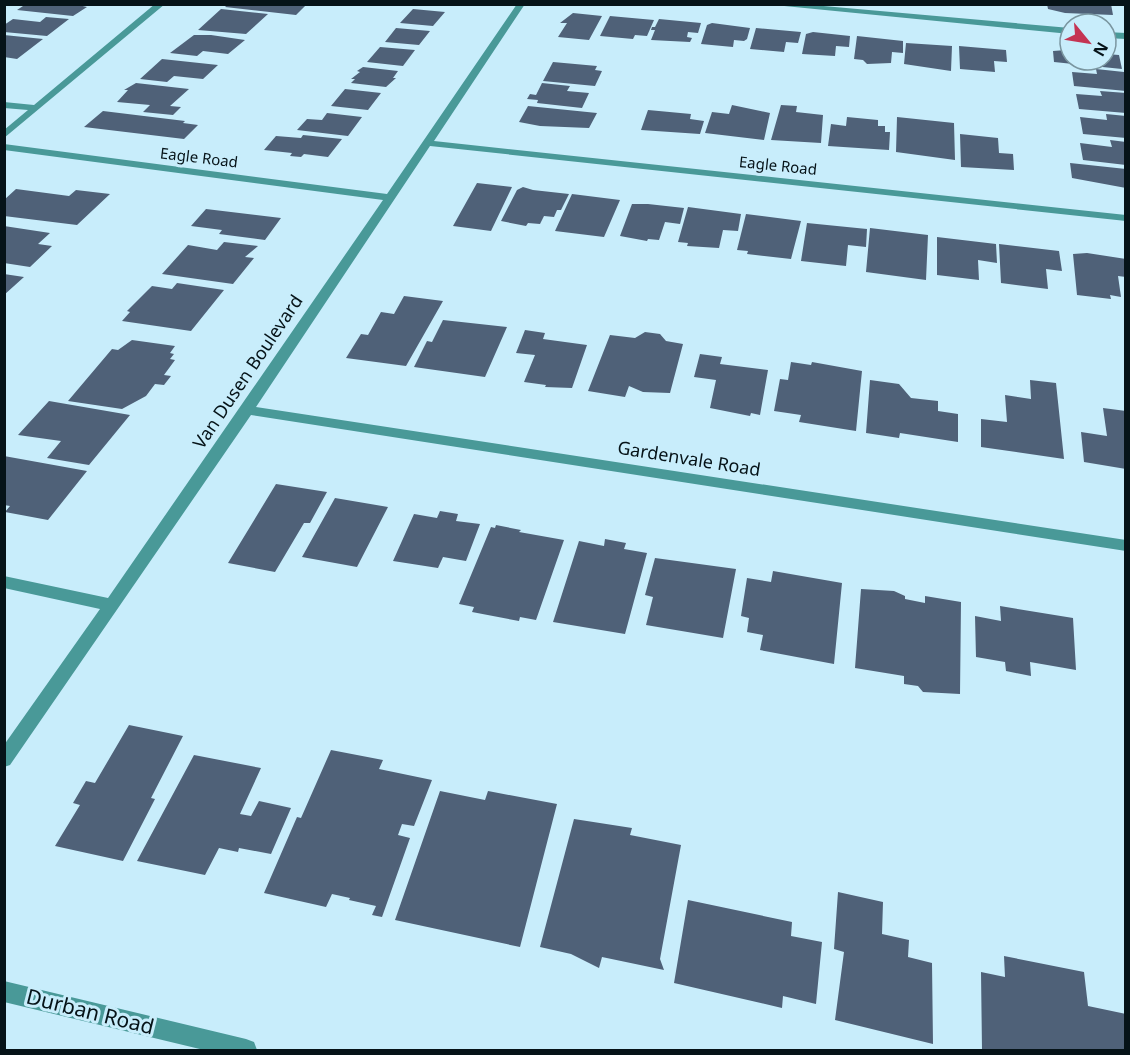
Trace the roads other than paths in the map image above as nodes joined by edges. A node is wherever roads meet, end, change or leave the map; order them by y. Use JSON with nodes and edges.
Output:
{"nodes":[{"id":1,"x":161,"y":4,"type":"edge"},
{"id":2,"x":521,"y":4,"type":"edge"},
{"id":3,"x":768,"y":4,"type":"edge"},
{"id":4,"x":1058,"y":31,"type":"edge"},
{"id":5,"x":4,"y":105,"type":"edge"},
{"id":6,"x":34,"y":108,"type":"junction"},
{"id":7,"x":4,"y":135,"type":"edge"},
{"id":8,"x":428,"y":143,"type":"junction"},
{"id":9,"x":4,"y":147,"type":"edge"},
{"id":10,"x":390,"y":198,"type":"junction"},
{"id":11,"x":1125,"y":218,"type":"edge"},
{"id":12,"x":247,"y":410,"type":"junction"},
{"id":13,"x":1125,"y":546,"type":"edge"},
{"id":14,"x":4,"y":582,"type":"edge"},
{"id":15,"x":111,"y":605,"type":"junction"},
{"id":16,"x":4,"y":759,"type":"edge"},
{"id":17,"x":4,"y":991,"type":"edge"},
{"id":18,"x":246,"y":1050,"type":"edge"}],
"edges":[{"from":1,"to":6,"type":"street"},
{"from":2,"to":8,"type":"street","name":"Van Dusen Boulevard"},
{"from":3,"to":4,"type":"street"},
{"from":5,"to":6,"type":"street"},
{"from":6,"to":7,"type":"street"},
{"from":8,"to":10,"type":"street","name":"Van Dusen Boulevard"},
{"from":8,"to":11,"type":"street","name":"Eagle Road"},
{"from":9,"to":10,"type":"street","name":"Eagle Road"},
{"from":10,"to":12,"type":"street","name":"Van Dusen Boulevard"},
{"from":12,"to":13,"type":"street","name":"Gardenvale Road"},
{"from":12,"to":15,"type":"street","name":"Van Dusen Boulevard"},
{"from":14,"to":15,"type":"street"},
{"from":15,"to":16,"type":"street","name":"Van Dusen Boulevard"},
{"from":17,"to":18,"type":"street","name":"Durban Road"}]}
